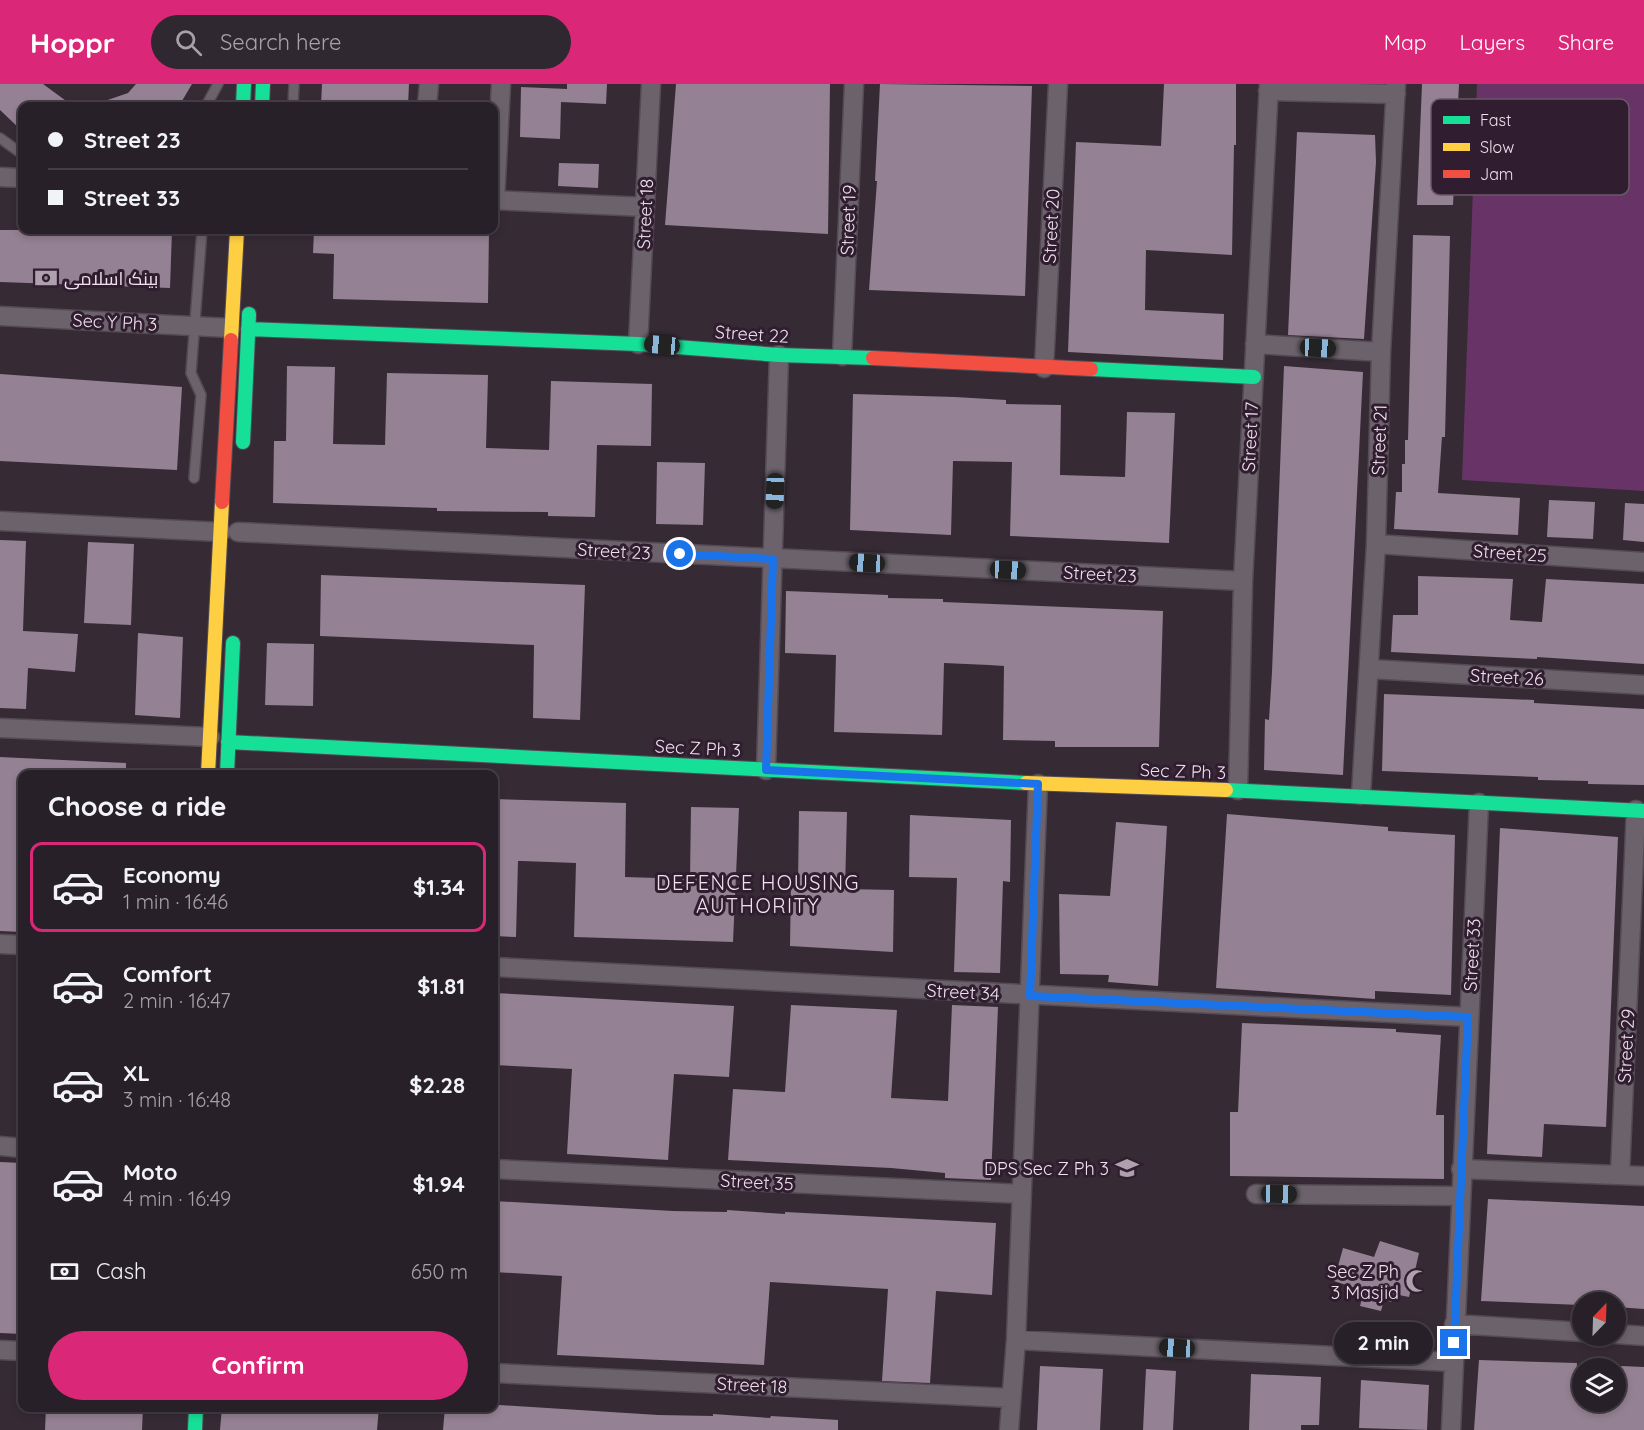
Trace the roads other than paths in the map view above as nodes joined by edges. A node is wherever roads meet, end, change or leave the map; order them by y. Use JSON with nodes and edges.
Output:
{"nodes":[{"id":1,"x":218,"y":84,"type":"edge"},
{"id":2,"x":244,"y":84,"type":"edge"},
{"id":3,"x":263,"y":84,"type":"edge"},
{"id":4,"x":294,"y":84,"type":"edge"},
{"id":5,"x":429,"y":84,"type":"edge"},
{"id":6,"x":501,"y":84,"type":"edge"},
{"id":7,"x":651,"y":84,"type":"edge"},
{"id":8,"x":854,"y":84,"type":"edge"},
{"id":9,"x":1058,"y":84,"type":"edge"},
{"id":10,"x":1269,"y":87,"type":"edge"},
{"id":11,"x":1396,"y":89,"type":"edge"},
{"id":12,"x":208,"y":102,"type":"edge"},
{"id":13,"x":243,"y":102,"type":"edge"},
{"id":14,"x":262,"y":102,"type":"edge"},
{"id":15,"x":293,"y":102,"type":"edge"},
{"id":16,"x":427,"y":102,"type":"edge"},
{"id":17,"x":498,"y":134,"type":"edge"},
{"id":18,"x":0,"y":138,"type":"edge"},
{"id":19,"x":18,"y":151,"type":"edge"},
{"id":20,"x":0,"y":177,"type":"edge"},
{"id":21,"x":18,"y":178,"type":"edge"},
{"id":22,"x":498,"y":200,"type":"edge"},
{"id":23,"x":645,"y":207,"type":"junction"},
{"id":24,"x":202,"y":234,"type":"edge"},
{"id":25,"x":237,"y":234,"type":"edge"},
{"id":26,"x":250,"y":297,"type":"dead end"},
{"id":27,"x":0,"y":316,"type":"edge"},
{"id":28,"x":195,"y":326,"type":"junction"},
{"id":29,"x":239,"y":329,"type":"junction"},
{"id":30,"x":638,"y":344,"type":"junction"},
{"id":31,"x":1255,"y":344,"type":"junction"},
{"id":32,"x":1381,"y":352,"type":"junction"},
{"id":33,"x":779,"y":355,"type":"junction"},
{"id":34,"x":842,"y":356,"type":"junction"},
{"id":35,"x":1044,"y":368,"type":"junction"},
{"id":36,"x":1254,"y":377,"type":"junction"},
{"id":37,"x":242,"y":460,"type":"dead end"},
{"id":38,"x":194,"y":478,"type":"dead end"},
{"id":39,"x":0,"y":521,"type":"edge"},
{"id":40,"x":234,"y":532,"type":"junction"},
{"id":41,"x":1376,"y":544,"type":"junction"},
{"id":42,"x":773,"y":559,"type":"junction"},
{"id":43,"x":1644,"y":562,"type":"edge"},
{"id":44,"x":1243,"y":581,"type":"junction"},
{"id":45,"x":234,"y":625,"type":"dead end"},
{"id":46,"x":1370,"y":669,"type":"junction"},
{"id":47,"x":1644,"y":685,"type":"edge"},
{"id":48,"x":0,"y":728,"type":"edge"},
{"id":49,"x":210,"y":737,"type":"junction"},
{"id":50,"x":228,"y":742,"type":"junction"},
{"id":51,"x":208,"y":770,"type":"edge"},
{"id":52,"x":226,"y":770,"type":"edge"},
{"id":53,"x":766,"y":770,"type":"junction"},
{"id":54,"x":1038,"y":784,"type":"junction"},
{"id":55,"x":1238,"y":790,"type":"junction"},
{"id":56,"x":1362,"y":795,"type":"junction"},
{"id":57,"x":1479,"y":803,"type":"junction"},
{"id":58,"x":1640,"y":811,"type":"edge"},
{"id":59,"x":0,"y":944,"type":"edge"},
{"id":60,"x":18,"y":945,"type":"edge"},
{"id":61,"x":498,"y":967,"type":"edge"},
{"id":62,"x":1030,"y":996,"type":"junction"},
{"id":63,"x":1468,"y":1017,"type":"junction"},
{"id":64,"x":0,"y":1146,"type":"edge"},
{"id":65,"x":18,"y":1148,"type":"edge"},
{"id":66,"x":498,"y":1169,"type":"edge"},
{"id":67,"x":1461,"y":1169,"type":"junction"},
{"id":68,"x":1620,"y":1174,"type":"junction"},
{"id":69,"x":1644,"y":1176,"type":"edge"},
{"id":70,"x":1021,"y":1194,"type":"junction"},
{"id":71,"x":1256,"y":1194,"type":"dead end"},
{"id":72,"x":1459,"y":1196,"type":"junction"},
{"id":73,"x":1454,"y":1324,"type":"junction"},
{"id":74,"x":1572,"y":1331,"type":"edge"},
{"id":75,"x":1626,"y":1335,"type":"edge"},
{"id":76,"x":1644,"y":1336,"type":"edge"},
{"id":77,"x":1016,"y":1340,"type":"junction"},
{"id":78,"x":0,"y":1350,"type":"edge"},
{"id":79,"x":18,"y":1351,"type":"edge"},
{"id":80,"x":1453,"y":1362,"type":"junction"},
{"id":81,"x":498,"y":1373,"type":"edge"},
{"id":82,"x":1010,"y":1398,"type":"junction"},
{"id":83,"x":196,"y":1412,"type":"edge"},
{"id":84,"x":195,"y":1430,"type":"edge"},
{"id":85,"x":1009,"y":1430,"type":"edge"},
{"id":86,"x":1451,"y":1430,"type":"edge"}],
"edges":[{"from":1,"to":12,"type":"lane"},
{"from":2,"to":13,"type":"street"},
{"from":3,"to":14,"type":"street"},
{"from":4,"to":15,"type":"lane"},
{"from":5,"to":16,"type":"street"},
{"from":6,"to":17,"type":"street"},
{"from":7,"to":23,"type":"street","name":"Street 18"},
{"from":8,"to":34,"type":"street","name":"Street 19"},
{"from":9,"to":35,"type":"street","name":"Street 20"},
{"from":10,"to":11,"type":"street"},
{"from":10,"to":31,"type":"street","name":"Street 17"},
{"from":11,"to":32,"type":"street","name":"Street 21"},
{"from":18,"to":19,"type":"lane"},
{"from":20,"to":21,"type":"street"},
{"from":22,"to":23,"type":"street"},
{"from":23,"to":30,"type":"street","name":"Street 18"},
{"from":24,"to":28,"type":"lane"},
{"from":25,"to":29,"type":"street"},
{"from":26,"to":29,"type":"street"},
{"from":27,"to":28,"type":"street","name":"Sec Y Ph 3"},
{"from":28,"to":29,"type":"street","name":"Sec Y Ph 3"},
{"from":28,"to":38,"type":"lane"},
{"from":29,"to":30,"type":"street","name":"Street 22"},
{"from":29,"to":37,"type":"street"},
{"from":29,"to":40,"type":"street"},
{"from":30,"to":33,"type":"street","name":"Street 22"},
{"from":31,"to":32,"type":"street"},
{"from":31,"to":36,"type":"street","name":"Street 17"},
{"from":32,"to":41,"type":"street","name":"Street 21"},
{"from":33,"to":34,"type":"street","name":"Street 22"},
{"from":33,"to":42,"type":"street"},
{"from":34,"to":35,"type":"street","name":"Street 22"},
{"from":35,"to":36,"type":"street","name":"Street 22"},
{"from":36,"to":44,"type":"street","name":"Street 17"},
{"from":39,"to":40,"type":"street","name":"Street 23"},
{"from":40,"to":42,"type":"street","name":"Street 23"},
{"from":40,"to":49,"type":"street"},
{"from":41,"to":43,"type":"street","name":"Street 25"},
{"from":41,"to":46,"type":"street","name":"Street 21"},
{"from":42,"to":44,"type":"street","name":"Street 23"},
{"from":42,"to":53,"type":"street"},
{"from":44,"to":55,"type":"street","name":"Street 17"},
{"from":45,"to":50,"type":"street"},
{"from":46,"to":47,"type":"street","name":"Street 26"},
{"from":46,"to":56,"type":"street","name":"Street 21"},
{"from":48,"to":49,"type":"street"},
{"from":49,"to":51,"type":"street"},
{"from":50,"to":52,"type":"street"},
{"from":50,"to":53,"type":"street","name":"Sec Z Ph 3"},
{"from":53,"to":54,"type":"street","name":"Sec Z Ph 3"},
{"from":54,"to":55,"type":"street","name":"Sec Z Ph 3"},
{"from":54,"to":62,"type":"street"},
{"from":55,"to":56,"type":"street","name":"Sec Z Ph 3"},
{"from":56,"to":57,"type":"street","name":"Sec Z Ph 3"},
{"from":57,"to":58,"type":"street","name":"Sec Z Ph 3"},
{"from":57,"to":63,"type":"street","name":"Street 33"},
{"from":58,"to":68,"type":"street","name":"Street 29"},
{"from":59,"to":60,"type":"street"},
{"from":61,"to":62,"type":"street","name":"Street 34"},
{"from":62,"to":63,"type":"street","name":"Street 34"},
{"from":62,"to":70,"type":"street"},
{"from":63,"to":67,"type":"street","name":"Street 33"},
{"from":64,"to":65,"type":"street"},
{"from":66,"to":70,"type":"street","name":"Street 35"},
{"from":67,"to":68,"type":"street"},
{"from":67,"to":72,"type":"street","name":"Street 33"},
{"from":68,"to":69,"type":"street"},
{"from":70,"to":77,"type":"street"},
{"from":71,"to":72,"type":"street"},
{"from":72,"to":73,"type":"street","name":"Street 33"},
{"from":73,"to":74,"type":"street"},
{"from":73,"to":80,"type":"street","name":"Street 33"},
{"from":75,"to":76,"type":"street"},
{"from":77,"to":80,"type":"street"},
{"from":77,"to":82,"type":"street"},
{"from":78,"to":79,"type":"street"},
{"from":80,"to":86,"type":"street","name":"Street 33"},
{"from":81,"to":82,"type":"street","name":"Street 18"},
{"from":82,"to":85,"type":"street"},
{"from":83,"to":84,"type":"street"}]}
